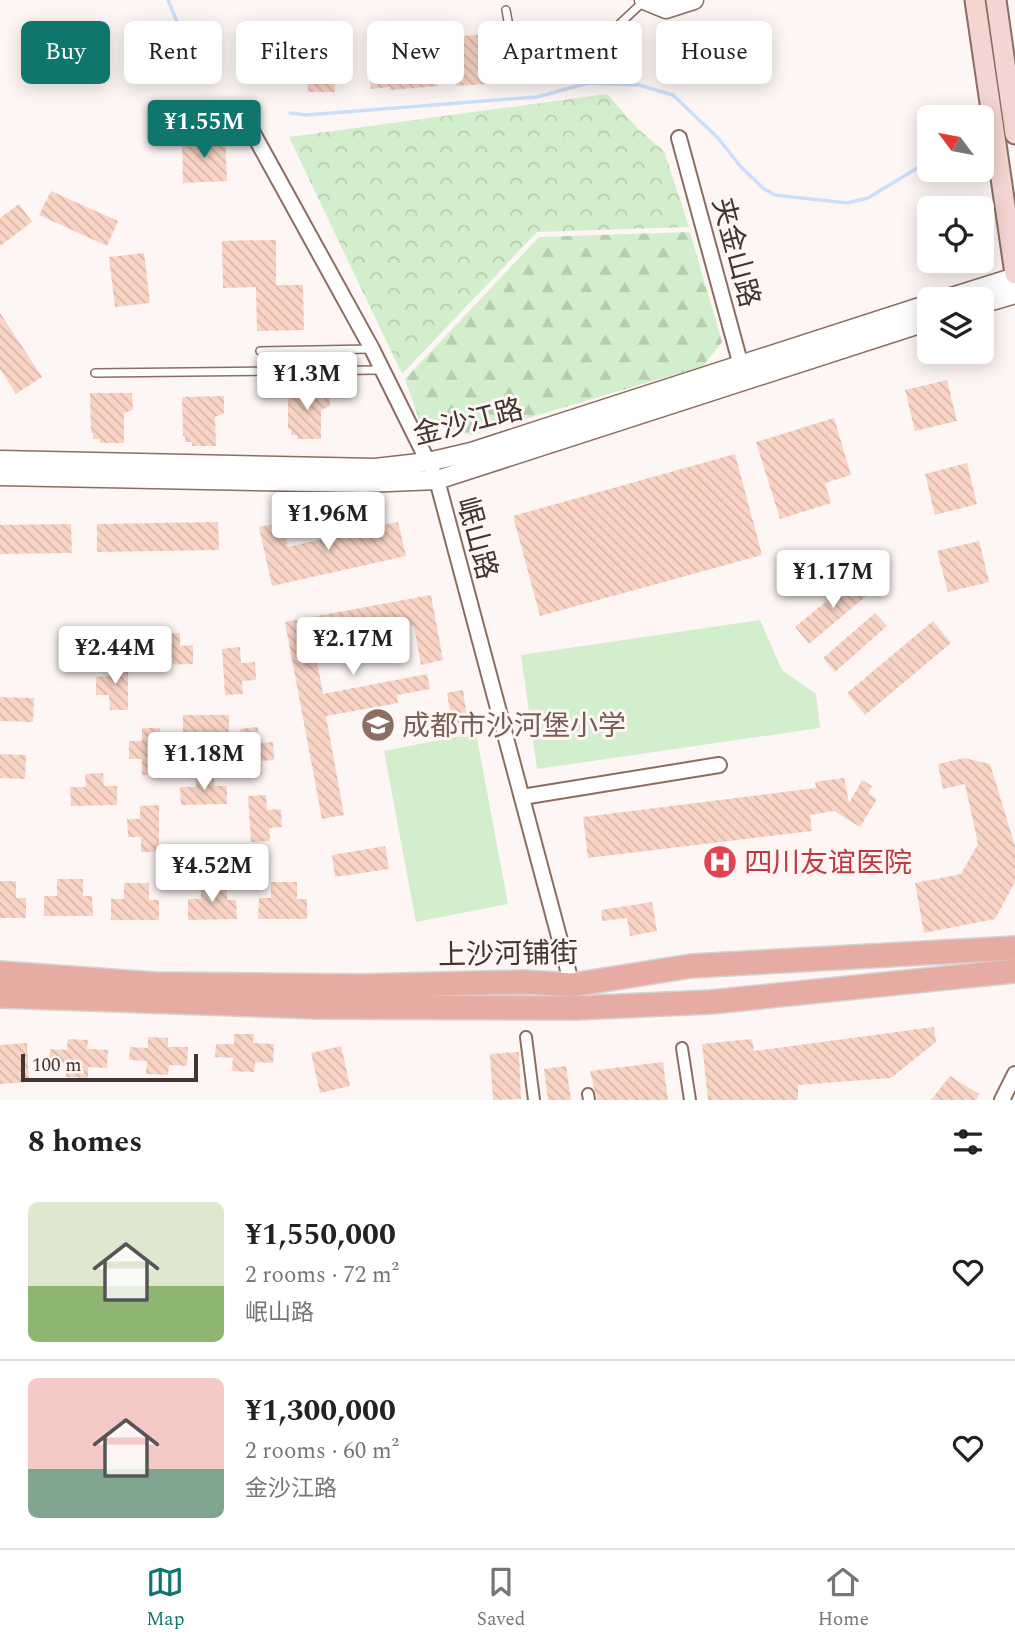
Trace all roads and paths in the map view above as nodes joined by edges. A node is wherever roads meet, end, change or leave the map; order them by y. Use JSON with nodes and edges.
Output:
{"nodes":[{"id":1,"x":645,"y":0,"type":"edge"},
{"id":2,"x":694,"y":0,"type":"edge"},
{"id":3,"x":975,"y":0,"type":"edge"},
{"id":4,"x":996,"y":0,"type":"edge"},
{"id":5,"x":506,"y":10,"type":"dead end"},
{"id":6,"x":243,"y":115,"type":"dead end"},
{"id":7,"x":1015,"y":134,"type":"edge"},
{"id":8,"x":679,"y":138,"type":"dead end"},
{"id":9,"x":1015,"y":275,"type":"edge"},
{"id":10,"x":980,"y":287,"type":"edge"},
{"id":11,"x":1015,"y":294,"type":"edge"},
{"id":12,"x":994,"y":300,"type":"edge"},
{"id":13,"x":917,"y":308,"type":"edge"},
{"id":14,"x":917,"y":324,"type":"edge"},
{"id":15,"x":372,"y":349,"type":"junction"},
{"id":16,"x":260,"y":351,"type":"dead end"},
{"id":17,"x":382,"y":370,"type":"junction"},
{"id":18,"x":95,"y":373,"type":"dead end"},
{"id":19,"x":743,"y":373,"type":"junction"},
{"id":20,"x":0,"y":460,"type":"edge"},
{"id":21,"x":428,"y":461,"type":"junction"},
{"id":22,"x":0,"y":476,"type":"edge"},
{"id":23,"x":437,"y":480,"type":"junction"},
{"id":24,"x":719,"y":765,"type":"dead end"},
{"id":25,"x":522,"y":797,"type":"junction"},
{"id":26,"x":1015,"y":947,"type":"edge"},
{"id":27,"x":1015,"y":971,"type":"edge"},
{"id":28,"x":0,"y":973,"type":"edge"},
{"id":29,"x":572,"y":985,"type":"junction"},
{"id":30,"x":0,"y":996,"type":"edge"},
{"id":31,"x":575,"y":1009,"type":"junction"},
{"id":32,"x":526,"y":1037,"type":"dead end"},
{"id":33,"x":682,"y":1048,"type":"dead end"},
{"id":34,"x":1015,"y":1073,"type":"edge"},
{"id":35,"x":534,"y":1100,"type":"edge"},
{"id":36,"x":690,"y":1100,"type":"edge"},
{"id":37,"x":1002,"y":1100,"type":"edge"}],
"edges":[{"from":1,"to":2,"type":"street"},
{"from":1,"to":5,"type":"lane"},
{"from":3,"to":9,"type":"main road"},
{"from":4,"to":7,"type":"main road"},
{"from":6,"to":15,"type":"street","name":"岷山路"},
{"from":8,"to":19,"type":"street","name":"夹金山路"},
{"from":9,"to":10,"type":"street"},
{"from":11,"to":12,"type":"street"},
{"from":13,"to":19,"type":"street","name":"金沙江路"},
{"from":14,"to":19,"type":"street","name":"金沙江路"},
{"from":15,"to":16,"type":"lane"},
{"from":15,"to":17,"type":"street","name":"岷山路"},
{"from":17,"to":18,"type":"lane"},
{"from":17,"to":21,"type":"street","name":"岷山路"},
{"from":19,"to":21,"type":"street","name":"金沙江路"},
{"from":19,"to":23,"type":"street"},
{"from":20,"to":21,"type":"street","name":"金沙江路"},
{"from":21,"to":23,"type":"street","name":"岷山路"},
{"from":22,"to":23,"type":"street"},
{"from":23,"to":25,"type":"street","name":"岷山路"},
{"from":24,"to":25,"type":"street"},
{"from":25,"to":29,"type":"street","name":"岷山路"},
{"from":26,"to":29,"type":"main road","name":"上沙河铺街"},
{"from":27,"to":31,"type":"main road","name":"上沙河铺街"},
{"from":28,"to":29,"type":"main road","name":"上沙河铺街"},
{"from":29,"to":31,"type":"street","name":"岷山路"},
{"from":30,"to":31,"type":"main road","name":"上沙河铺街"},
{"from":32,"to":35,"type":"street"},
{"from":33,"to":36,"type":"street"},
{"from":34,"to":37,"type":"street"}]}
